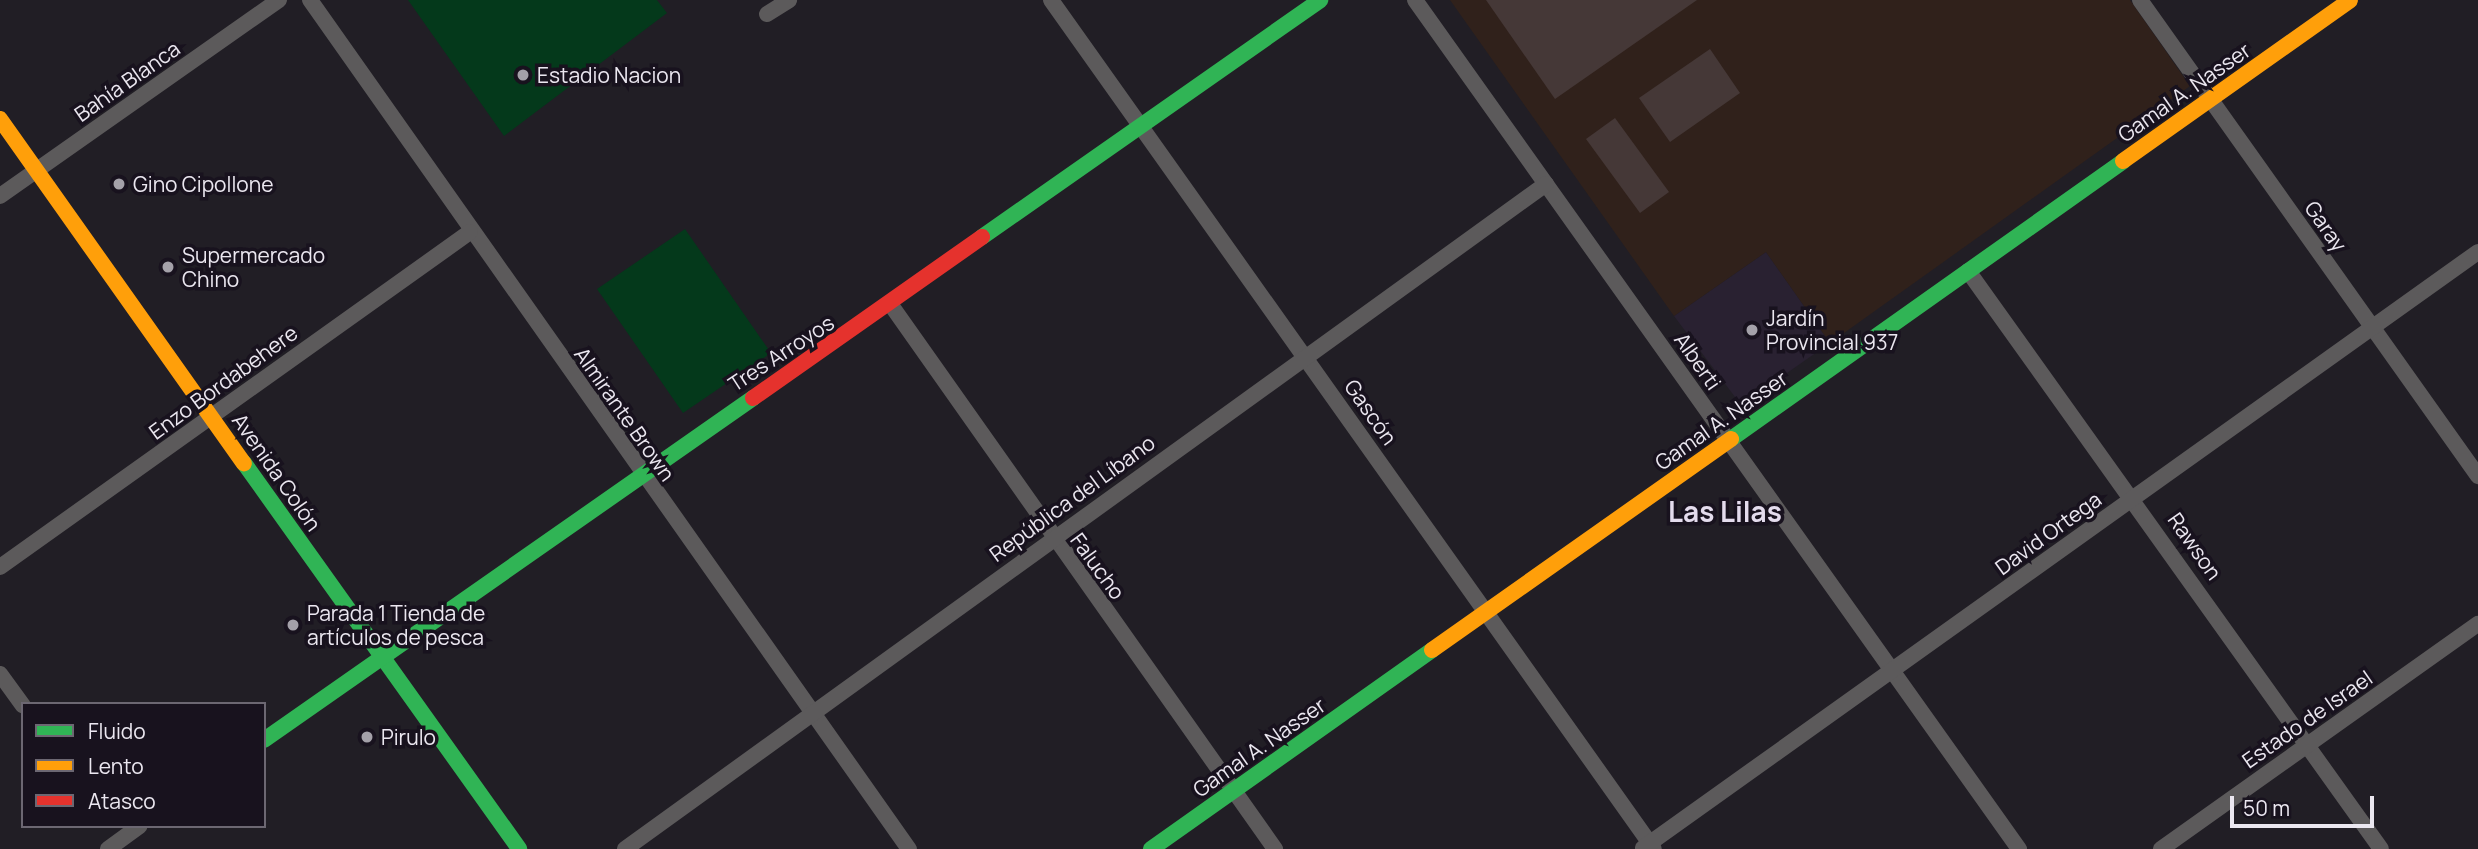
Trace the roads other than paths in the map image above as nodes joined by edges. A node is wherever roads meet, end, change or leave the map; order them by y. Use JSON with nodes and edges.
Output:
{"nodes":[{"id":1,"x":279,"y":0,"type":"edge"},
{"id":2,"x":310,"y":0,"type":"edge"},
{"id":3,"x":789,"y":0,"type":"edge"},
{"id":4,"x":1051,"y":0,"type":"edge"},
{"id":5,"x":1320,"y":0,"type":"edge"},
{"id":6,"x":1415,"y":0,"type":"edge"},
{"id":7,"x":2140,"y":0,"type":"edge"},
{"id":8,"x":2350,"y":0,"type":"edge"},
{"id":9,"x":767,"y":14,"type":"dead end"},
{"id":10,"x":2210,"y":99,"type":"junction"},
{"id":11,"x":0,"y":119,"type":"edge"},
{"id":12,"x":1143,"y":126,"type":"junction"},
{"id":13,"x":36,"y":170,"type":"junction"},
{"id":14,"x":1546,"y":184,"type":"junction"},
{"id":15,"x":0,"y":196,"type":"edge"},
{"id":16,"x":470,"y":232,"type":"junction"},
{"id":17,"x":2478,"y":252,"type":"edge"},
{"id":18,"x":1968,"y":271,"type":"junction"},
{"id":19,"x":891,"y":306,"type":"junction"},
{"id":20,"x":2372,"y":327,"type":"junction"},
{"id":21,"x":1306,"y":356,"type":"junction"},
{"id":22,"x":211,"y":416,"type":"junction"},
{"id":23,"x":1728,"y":440,"type":"junction"},
{"id":24,"x":640,"y":471,"type":"junction"},
{"id":25,"x":2478,"y":476,"type":"edge"},
{"id":26,"x":2135,"y":497,"type":"junction"},
{"id":27,"x":1052,"y":538,"type":"junction"},
{"id":28,"x":0,"y":567,"type":"edge"},
{"id":29,"x":1486,"y":612,"type":"junction"},
{"id":30,"x":2478,"y":624,"type":"edge"},
{"id":31,"x":382,"y":657,"type":"junction"},
{"id":32,"x":1892,"y":670,"type":"junction"},
{"id":33,"x":0,"y":674,"type":"edge"},
{"id":34,"x":21,"y":703,"type":"edge"},
{"id":35,"x":811,"y":710,"type":"junction"},
{"id":36,"x":266,"y":739,"type":"edge"},
{"id":37,"x":2308,"y":745,"type":"junction"},
{"id":38,"x":1233,"y":791,"type":"junction"},
{"id":39,"x":110,"y":828,"type":"edge"},
{"id":40,"x":138,"y":828,"type":"edge"},
{"id":41,"x":118,"y":846,"type":"edge"},
{"id":42,"x":1648,"y":847,"type":"edge"},
{"id":43,"x":519,"y":849,"type":"edge"},
{"id":44,"x":625,"y":849,"type":"edge"},
{"id":45,"x":909,"y":849,"type":"edge"},
{"id":46,"x":1152,"y":849,"type":"edge"},
{"id":47,"x":1275,"y":849,"type":"edge"},
{"id":48,"x":2020,"y":849,"type":"edge"},
{"id":49,"x":2161,"y":849,"type":"edge"},
{"id":50,"x":2381,"y":849,"type":"edge"}],
"edges":[{"from":1,"to":13,"type":"street","name":"Bahía Blanca"},
{"from":2,"to":16,"type":"street","name":"Almirante Brown"},
{"from":3,"to":9,"type":"street"},
{"from":4,"to":12,"type":"street","name":"Gascón"},
{"from":5,"to":12,"type":"street","name":"Tres Arroyos"},
{"from":6,"to":14,"type":"street","name":"Alberti"},
{"from":7,"to":10,"type":"street","name":"Garay"},
{"from":8,"to":10,"type":"street","name":"Gamal A. Nasser"},
{"from":10,"to":18,"type":"street","name":"Gamal A. Nasser"},
{"from":10,"to":20,"type":"street","name":"Garay"},
{"from":11,"to":13,"type":"street","name":"Avenida Colón"},
{"from":12,"to":19,"type":"street","name":"Tres Arroyos"},
{"from":12,"to":21,"type":"street","name":"Gascón"},
{"from":13,"to":15,"type":"street","name":"Bahía Blanca"},
{"from":13,"to":22,"type":"street","name":"Avenida Colón"},
{"from":14,"to":21,"type":"street","name":"República del Líbano"},
{"from":14,"to":23,"type":"street","name":"Alberti"},
{"from":16,"to":22,"type":"street","name":"Enzo Bordabehere"},
{"from":16,"to":24,"type":"street","name":"Almirante Brown"},
{"from":17,"to":20,"type":"street","name":"David Ortega"},
{"from":18,"to":23,"type":"street","name":"Gamal A. Nasser"},
{"from":18,"to":26,"type":"street","name":"Rawson"},
{"from":19,"to":24,"type":"street","name":"Tres Arroyos"},
{"from":19,"to":27,"type":"street","name":"Falucho"},
{"from":20,"to":25,"type":"street","name":"Garay"},
{"from":20,"to":26,"type":"street","name":"David Ortega"},
{"from":21,"to":27,"type":"street","name":"República del Líbano"},
{"from":21,"to":29,"type":"street","name":"Gascón"},
{"from":22,"to":28,"type":"street","name":"Enzo Bordabehere"},
{"from":22,"to":31,"type":"street","name":"Avenida Colón"},
{"from":23,"to":29,"type":"street","name":"Gamal A. Nasser"},
{"from":23,"to":32,"type":"street","name":"Alberti"},
{"from":24,"to":31,"type":"street","name":"Tres Arroyos"},
{"from":24,"to":35,"type":"street","name":"Almirante Brown"},
{"from":26,"to":32,"type":"street","name":"David Ortega"},
{"from":26,"to":37,"type":"street","name":"Rawson"},
{"from":27,"to":35,"type":"street","name":"República del Líbano"},
{"from":27,"to":38,"type":"street","name":"Falucho"},
{"from":29,"to":38,"type":"street","name":"Gamal A. Nasser"},
{"from":29,"to":42,"type":"street","name":"Gascón"},
{"from":30,"to":37,"type":"street","name":"Estado de Israel"},
{"from":31,"to":36,"type":"street","name":"Tres Arroyos"},
{"from":31,"to":43,"type":"street","name":"Avenida Colón"},
{"from":32,"to":42,"type":"street","name":"David Ortega"},
{"from":32,"to":48,"type":"street","name":"Alberti"},
{"from":33,"to":34,"type":"street"},
{"from":35,"to":44,"type":"street","name":"República del Líbano"},
{"from":35,"to":45,"type":"street","name":"Almirante Brown"},
{"from":37,"to":49,"type":"street","name":"Estado de Israel"},
{"from":37,"to":50,"type":"street","name":"Rawson"},
{"from":38,"to":46,"type":"street","name":"Gamal A. Nasser"},
{"from":38,"to":47,"type":"street","name":"Falucho"},
{"from":39,"to":41,"type":"street"},
{"from":40,"to":41,"type":"street"}]}
